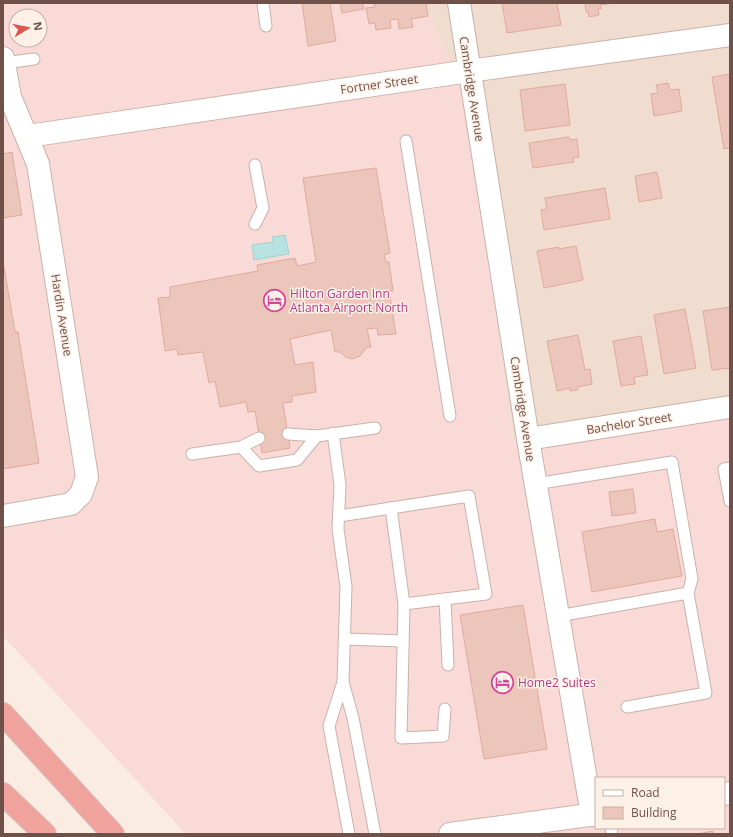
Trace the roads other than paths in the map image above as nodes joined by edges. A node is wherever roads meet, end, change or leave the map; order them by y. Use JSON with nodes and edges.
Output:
{"nodes":[{"id":1,"x":262,"y":3,"type":"edge"},
{"id":2,"x":459,"y":3,"type":"edge"},
{"id":3,"x":266,"y":26,"type":"dead end"},
{"id":4,"x":730,"y":35,"type":"edge"},
{"id":5,"x":34,"y":59,"type":"dead end"},
{"id":6,"x":3,"y":61,"type":"edge"},
{"id":7,"x":469,"y":71,"type":"junction"},
{"id":8,"x":10,"y":115,"type":"edge"},
{"id":9,"x":28,"y":136,"type":"junction"},
{"id":10,"x":406,"y":141,"type":"dead end"},
{"id":11,"x":255,"y":165,"type":"dead end"},
{"id":12,"x":255,"y":224,"type":"dead end"},
{"id":13,"x":730,"y":407,"type":"edge"},
{"id":14,"x":450,"y":416,"type":"dead end"},
{"id":15,"x":375,"y":428,"type":"dead end"},
{"id":16,"x":333,"y":433,"type":"junction"},
{"id":17,"x":288,"y":434,"type":"dead end"},
{"id":18,"x":317,"y":436,"type":"junction"},
{"id":19,"x":259,"y":438,"type":"dead end"},
{"id":20,"x":528,"y":439,"type":"junction"},
{"id":21,"x":240,"y":447,"type":"junction"},
{"id":22,"x":192,"y":454,"type":"dead end"},
{"id":23,"x":730,"y":468,"type":"edge"},
{"id":24,"x":535,"y":484,"type":"junction"},
{"id":25,"x":730,"y":501,"type":"edge"},
{"id":26,"x":392,"y":508,"type":"junction"},
{"id":27,"x":3,"y":516,"type":"edge"},
{"id":28,"x":339,"y":516,"type":"junction"},
{"id":29,"x":688,"y":593,"type":"junction"},
{"id":30,"x":445,"y":598,"type":"junction"},
{"id":31,"x":404,"y":604,"type":"junction"},
{"id":32,"x":558,"y":616,"type":"junction"},
{"id":33,"x":345,"y":639,"type":"junction"},
{"id":34,"x":403,"y":641,"type":"junction"},
{"id":35,"x":448,"y":666,"type":"dead end"},
{"id":36,"x":343,"y":682,"type":"junction"},
{"id":37,"x":627,"y":707,"type":"dead end"},
{"id":38,"x":445,"y":710,"type":"dead end"},
{"id":39,"x":3,"y":714,"type":"edge"},
{"id":40,"x":3,"y":794,"type":"edge"},
{"id":41,"x":594,"y":815,"type":"edge"},
{"id":42,"x":45,"y":834,"type":"edge"},
{"id":43,"x":113,"y":834,"type":"edge"},
{"id":44,"x":349,"y":834,"type":"edge"},
{"id":45,"x":375,"y":834,"type":"edge"},
{"id":46,"x":450,"y":834,"type":"edge"}],
"edges":[{"from":1,"to":3,"type":"lane"},
{"from":2,"to":7,"type":"street","name":"Cambridge Avenue"},
{"from":4,"to":7,"type":"street","name":"Fortner Street"},
{"from":5,"to":6,"type":"lane"},
{"from":6,"to":8,"type":"street","name":"Hardin Avenue"},
{"from":7,"to":9,"type":"street","name":"Fortner Street"},
{"from":7,"to":20,"type":"street","name":"Cambridge Avenue"},
{"from":8,"to":9,"type":"street","name":"Hardin Avenue"},
{"from":9,"to":27,"type":"street","name":"Hardin Avenue"},
{"from":10,"to":14,"type":"lane"},
{"from":11,"to":12,"type":"lane"},
{"from":13,"to":20,"type":"street","name":"Bachelor Street"},
{"from":15,"to":16,"type":"lane"},
{"from":16,"to":18,"type":"lane"},
{"from":16,"to":28,"type":"lane"},
{"from":17,"to":18,"type":"lane"},
{"from":18,"to":21,"type":"lane"},
{"from":19,"to":21,"type":"lane"},
{"from":20,"to":24,"type":"street","name":"Cambridge Avenue"},
{"from":21,"to":22,"type":"lane"},
{"from":23,"to":25,"type":"lane"},
{"from":24,"to":29,"type":"lane"},
{"from":24,"to":32,"type":"street","name":"Cambridge Avenue"},
{"from":26,"to":28,"type":"lane"},
{"from":26,"to":30,"type":"lane"},
{"from":26,"to":31,"type":"lane"},
{"from":28,"to":33,"type":"lane"},
{"from":29,"to":32,"type":"lane"},
{"from":29,"to":37,"type":"lane"},
{"from":30,"to":31,"type":"lane"},
{"from":30,"to":35,"type":"lane"},
{"from":31,"to":34,"type":"lane"},
{"from":32,"to":41,"type":"street","name":"Cambridge Avenue"},
{"from":33,"to":34,"type":"lane"},
{"from":33,"to":36,"type":"lane"},
{"from":34,"to":38,"type":"lane"},
{"from":36,"to":44,"type":"lane"},
{"from":36,"to":45,"type":"lane"},
{"from":39,"to":43,"type":"highway"},
{"from":40,"to":42,"type":"highway"},
{"from":41,"to":46,"type":"street"}]}
